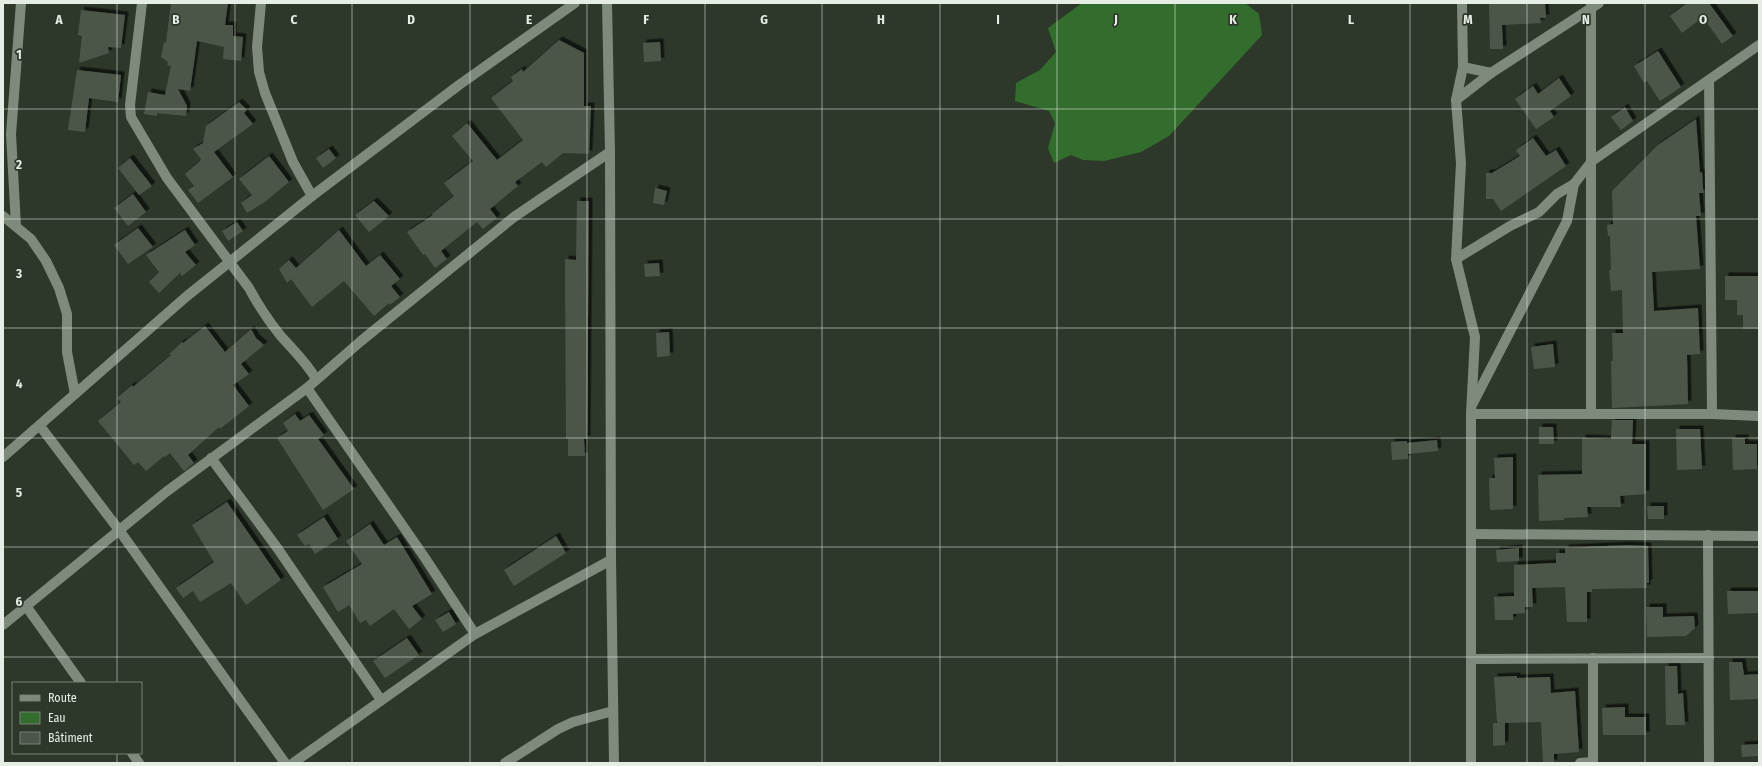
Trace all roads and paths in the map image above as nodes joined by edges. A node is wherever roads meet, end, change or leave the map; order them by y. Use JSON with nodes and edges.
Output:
{"nodes":[{"id":1,"x":21,"y":3,"type":"edge"},
{"id":2,"x":142,"y":3,"type":"edge"},
{"id":3,"x":261,"y":3,"type":"edge"},
{"id":4,"x":575,"y":3,"type":"edge"},
{"id":5,"x":607,"y":3,"type":"edge"},
{"id":6,"x":1462,"y":3,"type":"edge"},
{"id":7,"x":1594,"y":5,"type":"edge"},
{"id":8,"x":1759,"y":45,"type":"edge"},
{"id":9,"x":1463,"y":67,"type":"junction"},
{"id":10,"x":1491,"y":73,"type":"junction"},
{"id":11,"x":1709,"y":81,"type":"junction"},
{"id":12,"x":1456,"y":100,"type":"junction"},
{"id":13,"x":610,"y":152,"type":"junction"},
{"id":14,"x":1592,"y":161,"type":"junction"},
{"id":15,"x":1574,"y":184,"type":"junction"},
{"id":16,"x":312,"y":196,"type":"junction"},
{"id":17,"x":3,"y":216,"type":"edge"},
{"id":18,"x":16,"y":226,"type":"junction"},
{"id":19,"x":1456,"y":259,"type":"junction"},
{"id":20,"x":229,"y":263,"type":"junction"},
{"id":21,"x":316,"y":379,"type":"junction"},
{"id":22,"x":307,"y":388,"type":"junction"},
{"id":23,"x":74,"y":394,"type":"junction"},
{"id":24,"x":1471,"y":410,"type":"junction"},
{"id":25,"x":1591,"y":414,"type":"junction"},
{"id":26,"x":1712,"y":414,"type":"junction"},
{"id":27,"x":1759,"y":416,"type":"edge"},
{"id":28,"x":40,"y":426,"type":"junction"},
{"id":29,"x":3,"y":457,"type":"edge"},
{"id":30,"x":211,"y":458,"type":"junction"},
{"id":31,"x":119,"y":530,"type":"junction"},
{"id":32,"x":1471,"y":534,"type":"junction"},
{"id":33,"x":1708,"y":535,"type":"junction"},
{"id":34,"x":1759,"y":536,"type":"edge"},
{"id":35,"x":611,"y":560,"type":"junction"},
{"id":36,"x":26,"y":606,"type":"junction"},
{"id":37,"x":3,"y":625,"type":"edge"},
{"id":38,"x":475,"y":634,"type":"junction"},
{"id":39,"x":1593,"y":658,"type":"junction"},
{"id":40,"x":1709,"y":658,"type":"junction"},
{"id":41,"x":1471,"y":659,"type":"junction"},
{"id":42,"x":80,"y":682,"type":"edge"},
{"id":43,"x":381,"y":700,"type":"junction"},
{"id":44,"x":613,"y":711,"type":"junction"},
{"id":45,"x":133,"y":754,"type":"edge"},
{"id":46,"x":139,"y":763,"type":"edge"},
{"id":47,"x":285,"y":763,"type":"edge"},
{"id":48,"x":293,"y":763,"type":"edge"},
{"id":49,"x":505,"y":763,"type":"edge"},
{"id":50,"x":614,"y":763,"type":"edge"},
{"id":51,"x":1471,"y":763,"type":"edge"},
{"id":52,"x":1580,"y":763,"type":"edge"},
{"id":53,"x":1593,"y":763,"type":"edge"},
{"id":54,"x":1709,"y":763,"type":"edge"}],
"edges":[{"from":1,"to":18,"type":"street"},
{"from":2,"to":20,"type":"street"},
{"from":3,"to":16,"type":"street"},
{"from":4,"to":16,"type":"street"},
{"from":5,"to":13,"type":"street"},
{"from":6,"to":9,"type":"street"},
{"from":7,"to":10,"type":"street"},
{"from":7,"to":14,"type":"street"},
{"from":8,"to":11,"type":"street"},
{"from":9,"to":10,"type":"street"},
{"from":9,"to":12,"type":"street"},
{"from":10,"to":12,"type":"street"},
{"from":11,"to":14,"type":"street"},
{"from":11,"to":26,"type":"street"},
{"from":12,"to":19,"type":"street"},
{"from":13,"to":21,"type":"street"},
{"from":13,"to":35,"type":"street"},
{"from":14,"to":15,"type":"street"},
{"from":14,"to":25,"type":"street"},
{"from":15,"to":19,"type":"street"},
{"from":15,"to":24,"type":"street"},
{"from":16,"to":20,"type":"street"},
{"from":17,"to":18,"type":"street"},
{"from":18,"to":23,"type":"street"},
{"from":19,"to":24,"type":"street"},
{"from":20,"to":21,"type":"street"},
{"from":20,"to":23,"type":"street"},
{"from":21,"to":22,"type":"street"},
{"from":22,"to":30,"type":"street"},
{"from":22,"to":38,"type":"street"},
{"from":23,"to":28,"type":"street"},
{"from":24,"to":25,"type":"street"},
{"from":24,"to":32,"type":"street"},
{"from":25,"to":26,"type":"street"},
{"from":26,"to":27,"type":"street"},
{"from":28,"to":29,"type":"street"},
{"from":28,"to":31,"type":"street"},
{"from":30,"to":31,"type":"street"},
{"from":30,"to":43,"type":"street"},
{"from":31,"to":36,"type":"street"},
{"from":31,"to":47,"type":"street"},
{"from":32,"to":33,"type":"street"},
{"from":32,"to":41,"type":"street"},
{"from":33,"to":34,"type":"street"},
{"from":33,"to":40,"type":"street"},
{"from":35,"to":38,"type":"street"},
{"from":35,"to":44,"type":"street"},
{"from":36,"to":37,"type":"street"},
{"from":36,"to":42,"type":"street"},
{"from":38,"to":43,"type":"street"},
{"from":39,"to":40,"type":"street"},
{"from":39,"to":41,"type":"street"},
{"from":39,"to":53,"type":"street"},
{"from":40,"to":54,"type":"street"},
{"from":41,"to":51,"type":"street"},
{"from":43,"to":48,"type":"street"},
{"from":44,"to":49,"type":"street"},
{"from":44,"to":50,"type":"street"},
{"from":45,"to":46,"type":"street"},
{"from":52,"to":53,"type":"street"}]}
